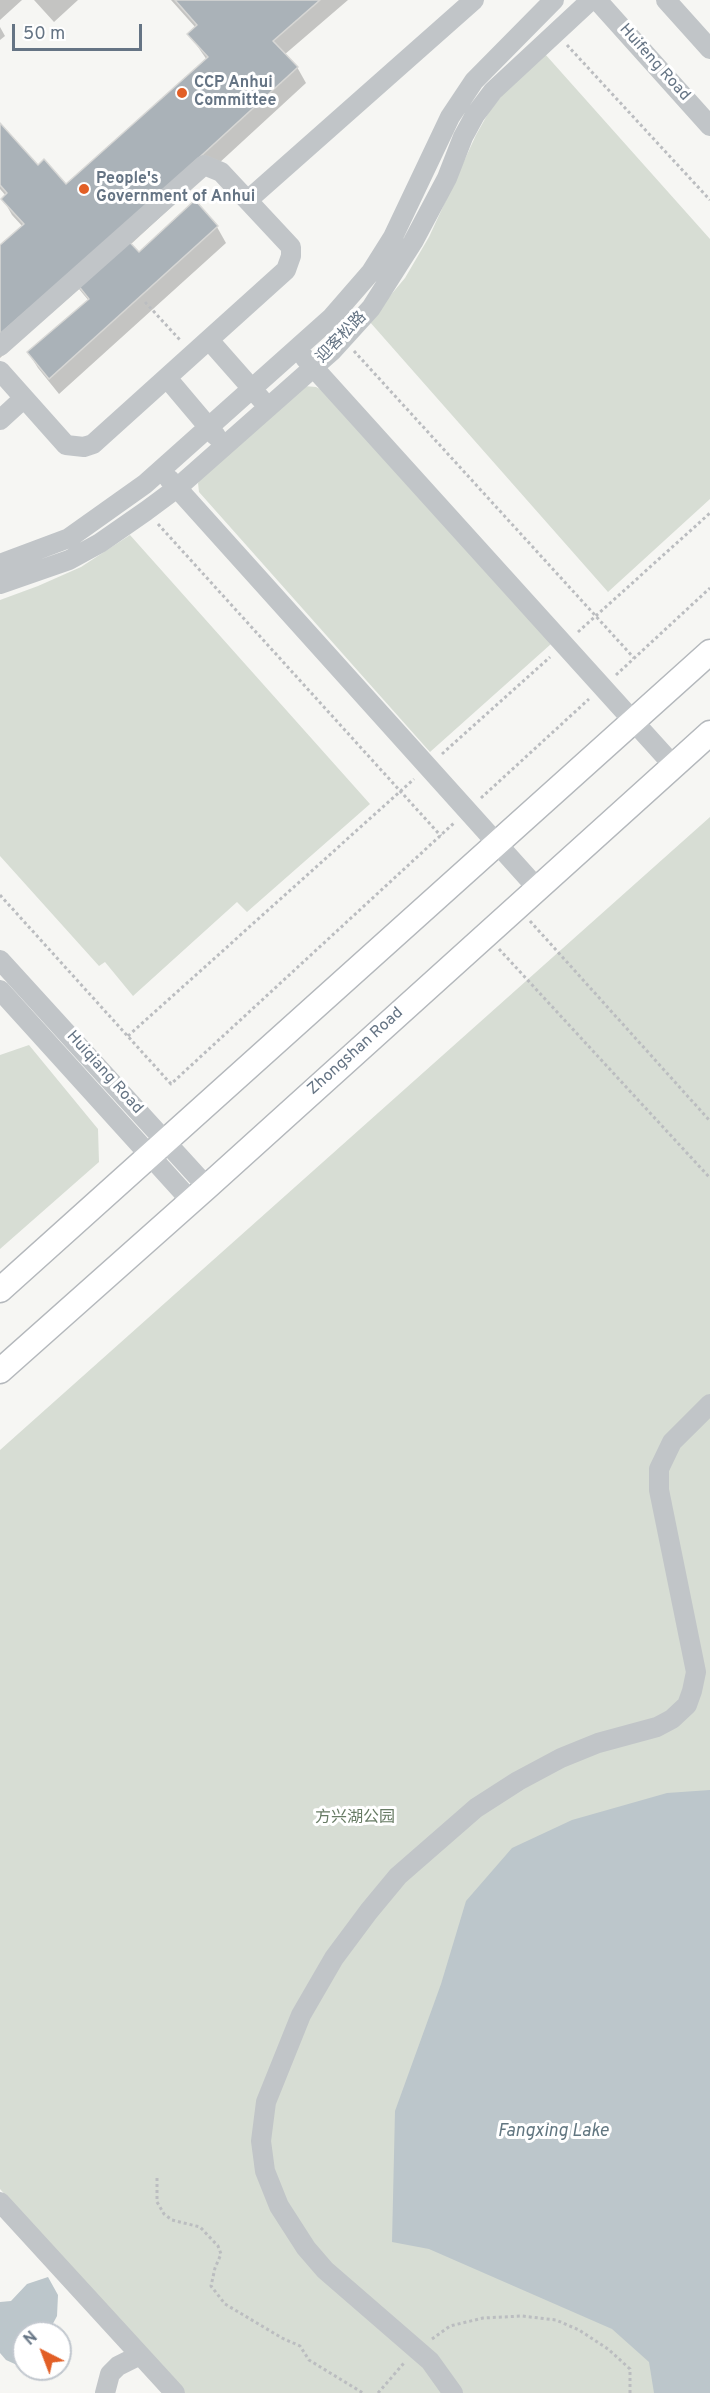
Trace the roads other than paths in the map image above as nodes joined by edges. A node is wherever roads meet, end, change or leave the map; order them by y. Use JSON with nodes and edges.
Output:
{"nodes":[{"id":1,"x":554,"y":0,"type":"edge"},
{"id":2,"x":591,"y":0,"type":"edge"},
{"id":3,"x":597,"y":0,"type":"edge"},
{"id":4,"x":614,"y":0,"type":"edge"},
{"id":5,"x":666,"y":0,"type":"edge"},
{"id":6,"x":469,"y":2,"type":"edge"},
{"id":7,"x":710,"y":49,"type":"edge"},
{"id":8,"x":710,"y":106,"type":"edge"},
{"id":9,"x":710,"y":126,"type":"edge"},
{"id":10,"x":248,"y":200,"type":"junction"},
{"id":11,"x":209,"y":340,"type":"junction"},
{"id":12,"x":0,"y":345,"type":"edge"},
{"id":13,"x":296,"y":349,"type":"junction"},
{"id":14,"x":313,"y":367,"type":"junction"},
{"id":15,"x":0,"y":371,"type":"edge"},
{"id":16,"x":167,"y":378,"type":"junction"},
{"id":17,"x":252,"y":389,"type":"junction"},
{"id":18,"x":23,"y":399,"type":"junction"},
{"id":19,"x":268,"y":407,"type":"junction"},
{"id":20,"x":0,"y":420,"type":"edge"},
{"id":21,"x":209,"y":427,"type":"junction"},
{"id":22,"x":225,"y":446,"type":"junction"},
{"id":23,"x":161,"y":470,"type":"junction"},
{"id":24,"x":177,"y":488,"type":"junction"},
{"id":25,"x":0,"y":564,"type":"edge"},
{"id":26,"x":0,"y":584,"type":"edge"},
{"id":27,"x":710,"y":652,"type":"edge"},
{"id":28,"x":633,"y":721,"type":"junction"},
{"id":29,"x":710,"y":733,"type":"edge"},
{"id":30,"x":673,"y":765,"type":"junction"},
{"id":31,"x":497,"y":843,"type":"junction"},
{"id":32,"x":537,"y":888,"type":"junction"},
{"id":33,"x":0,"y":960,"type":"edge"},
{"id":34,"x":26,"y":988,"type":"junction"},
{"id":35,"x":4,"y":1001,"type":"edge"},
{"id":36,"x":158,"y":1148,"type":"junction"},
{"id":37,"x":199,"y":1194,"type":"junction"},
{"id":38,"x":0,"y":1290,"type":"edge"},
{"id":39,"x":0,"y":1371,"type":"edge"},
{"id":40,"x":710,"y":1404,"type":"edge"},
{"id":41,"x":0,"y":2202,"type":"edge"},
{"id":42,"x":140,"y":2355,"type":"junction"},
{"id":43,"x":105,"y":2393,"type":"edge"},
{"id":44,"x":175,"y":2393,"type":"edge"},
{"id":45,"x":453,"y":2393,"type":"edge"}],
"edges":[{"from":1,"to":13,"type":"street","name":"迎客松路"},
{"from":2,"to":14,"type":"street","name":"迎客松路"},
{"from":3,"to":9,"type":"street","name":"Huifeng Road"},
{"from":4,"to":8,"type":"street","name":"Huifeng Road"},
{"from":5,"to":7,"type":"street"},
{"from":6,"to":10,"type":"street"},
{"from":10,"to":11,"type":"street"},
{"from":10,"to":12,"type":"street"},
{"from":11,"to":16,"type":"street"},
{"from":11,"to":17,"type":"street"},
{"from":13,"to":14,"type":"street"},
{"from":13,"to":17,"type":"street","name":"迎客松路"},
{"from":14,"to":19,"type":"street","name":"迎客松路"},
{"from":14,"to":28,"type":"street"},
{"from":15,"to":18,"type":"street"},
{"from":16,"to":18,"type":"street"},
{"from":16,"to":21,"type":"street"},
{"from":17,"to":19,"type":"street"},
{"from":17,"to":21,"type":"street","name":"迎客松路"},
{"from":18,"to":20,"type":"street"},
{"from":19,"to":22,"type":"street","name":"迎客松路"},
{"from":21,"to":22,"type":"street"},
{"from":21,"to":23,"type":"street","name":"迎客松路"},
{"from":22,"to":24,"type":"street","name":"迎客松路"},
{"from":23,"to":24,"type":"street"},
{"from":23,"to":25,"type":"street","name":"迎客松路"},
{"from":24,"to":26,"type":"street","name":"迎客松路"},
{"from":24,"to":31,"type":"street"},
{"from":27,"to":28,"type":"main road"},
{"from":28,"to":30,"type":"street"},
{"from":28,"to":31,"type":"main road"},
{"from":29,"to":30,"type":"main road","name":"Zhongshan Road"},
{"from":30,"to":32,"type":"main road","name":"Zhongshan Road"},
{"from":31,"to":32,"type":"street"},
{"from":31,"to":36,"type":"main road"},
{"from":32,"to":37,"type":"main road","name":"Zhongshan Road"},
{"from":33,"to":34,"type":"street","name":"Huiqiang Road"},
{"from":34,"to":35,"type":"street"},
{"from":34,"to":36,"type":"street","name":"Huiqiang Road"},
{"from":35,"to":36,"type":"street","name":"Huiqiang Road"},
{"from":36,"to":37,"type":"street","name":"Huiqiang Road"},
{"from":36,"to":38,"type":"main road"},
{"from":37,"to":39,"type":"main road","name":"Zhongshan Road"},
{"from":40,"to":45,"type":"street"},
{"from":41,"to":42,"type":"street"},
{"from":42,"to":43,"type":"street"},
{"from":42,"to":44,"type":"street"}]}
